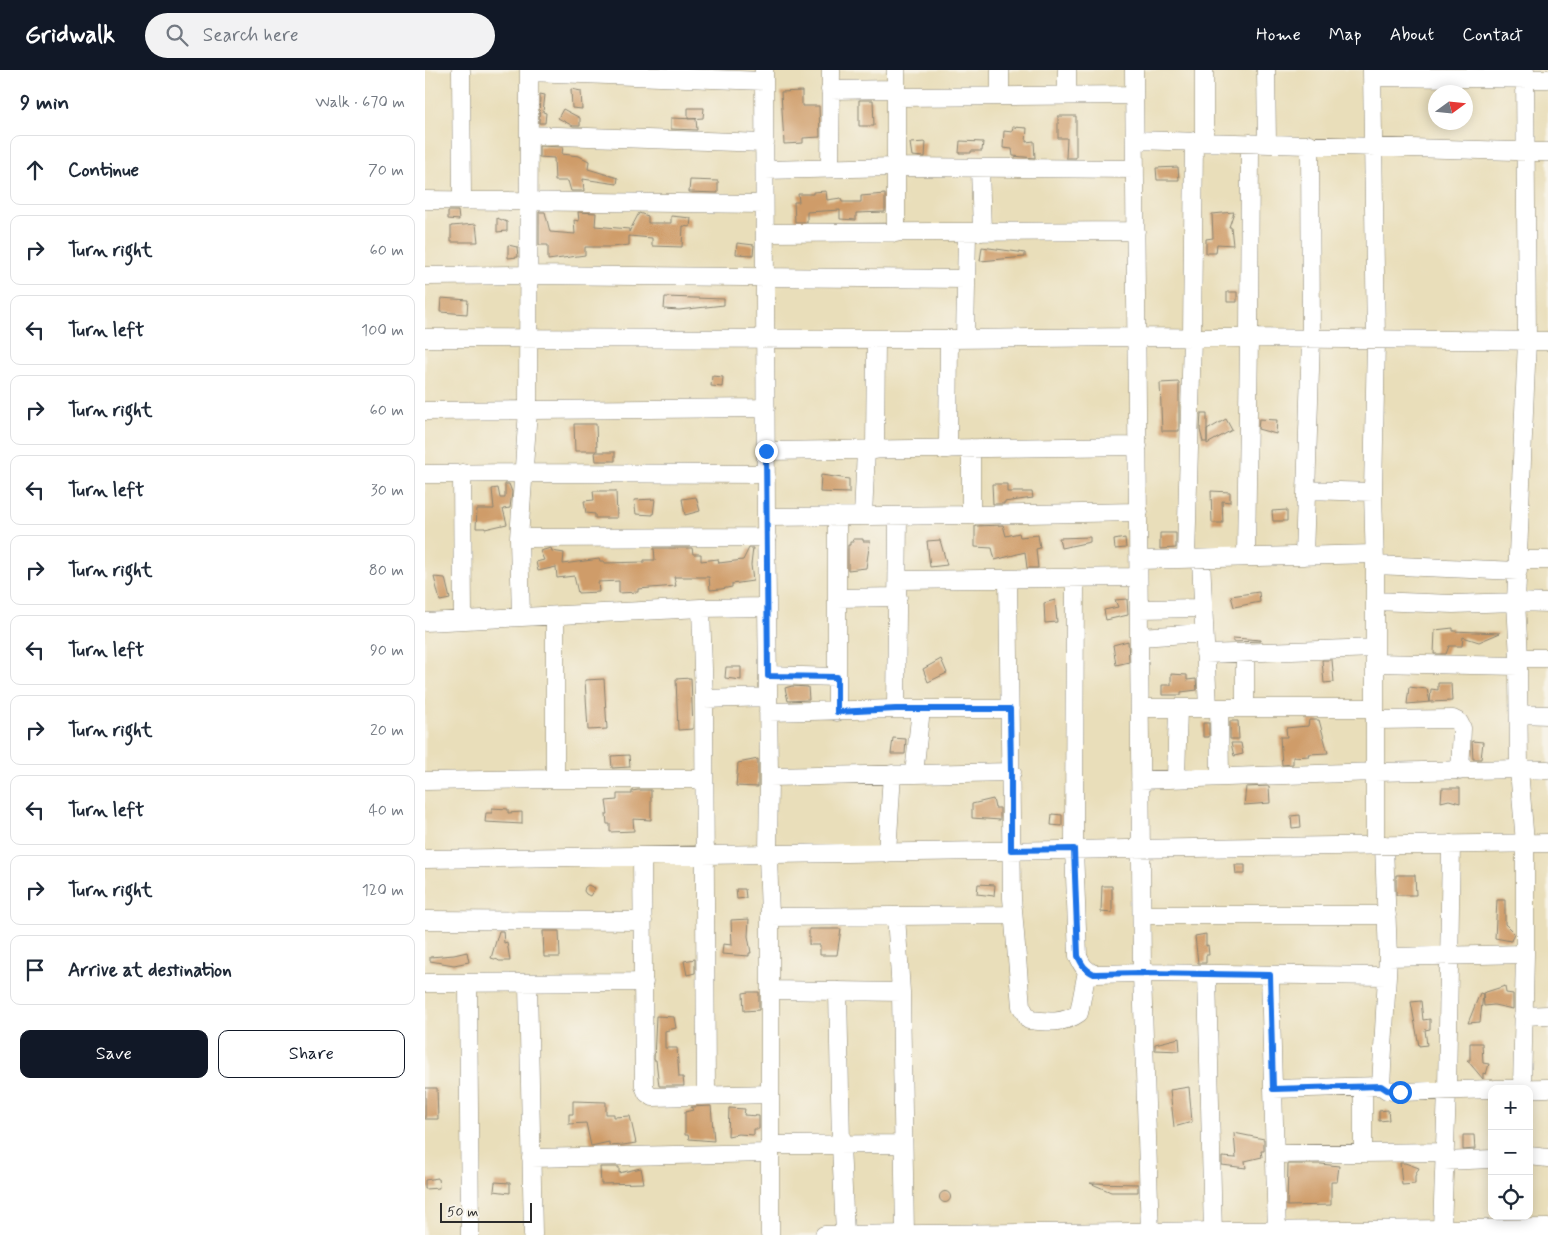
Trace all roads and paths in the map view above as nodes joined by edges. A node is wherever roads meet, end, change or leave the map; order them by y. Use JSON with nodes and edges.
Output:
{"nodes":[{"id":1,"x":461,"y":70,"type":"edge"},
{"id":2,"x":831,"y":70,"type":"edge"},
{"id":3,"x":896,"y":70,"type":"edge"},
{"id":4,"x":1000,"y":70,"type":"edge"},
{"id":5,"x":1067,"y":70,"type":"edge"},
{"id":6,"x":1134,"y":70,"type":"edge"},
{"id":7,"x":1204,"y":70,"type":"edge"},
{"id":8,"x":1266,"y":70,"type":"edge"},
{"id":9,"x":529,"y":71,"type":"edge"},
{"id":10,"x":632,"y":73,"type":"edge"},
{"id":11,"x":694,"y":74,"type":"edge"},
{"id":12,"x":1372,"y":74,"type":"edge"},
{"id":13,"x":764,"y":75,"type":"edge"},
{"id":14,"x":1525,"y":75,"type":"edge"},
{"id":15,"x":1548,"y":79,"type":"edge"},
{"id":16,"x":831,"y":90,"type":"junction"},
{"id":17,"x":896,"y":93,"type":"junction"},
{"id":18,"x":1135,"y":95,"type":"junction"},
{"id":19,"x":1000,"y":96,"type":"junction"},
{"id":20,"x":1067,"y":96,"type":"junction"},
{"id":21,"x":529,"y":135,"type":"junction"},
{"id":22,"x":1135,"y":140,"type":"junction"},
{"id":23,"x":1199,"y":142,"type":"junction"},
{"id":24,"x":765,"y":143,"type":"junction"},
{"id":25,"x":1250,"y":143,"type":"junction"},
{"id":26,"x":1267,"y":143,"type":"junction"},
{"id":27,"x":1310,"y":144,"type":"junction"},
{"id":28,"x":1372,"y":147,"type":"junction"},
{"id":29,"x":1526,"y":152,"type":"junction"},
{"id":30,"x":1548,"y":152,"type":"edge"},
{"id":31,"x":830,"y":167,"type":"junction"},
{"id":32,"x":896,"y":167,"type":"junction"},
{"id":33,"x":980,"y":168,"type":"junction"},
{"id":34,"x":1135,"y":169,"type":"junction"},
{"id":35,"x":765,"y":170,"type":"junction"},
{"id":36,"x":425,"y":200,"type":"edge"},
{"id":37,"x":461,"y":200,"type":"junction"},
{"id":38,"x":528,"y":201,"type":"junction"},
{"id":39,"x":764,"y":204,"type":"junction"},
{"id":40,"x":1136,"y":231,"type":"junction"},
{"id":41,"x":975,"y":232,"type":"junction"},
{"id":42,"x":765,"y":233,"type":"junction"},
{"id":43,"x":896,"y":233,"type":"junction"},
{"id":44,"x":529,"y":275,"type":"junction"},
{"id":45,"x":425,"y":276,"type":"edge"},
{"id":46,"x":765,"y":278,"type":"junction"},
{"id":47,"x":966,"y":279,"type":"junction"},
{"id":48,"x":425,"y":338,"type":"edge"},
{"id":49,"x":529,"y":338,"type":"junction"},
{"id":50,"x":766,"y":338,"type":"junction"},
{"id":51,"x":1137,"y":338,"type":"junction"},
{"id":52,"x":1192,"y":338,"type":"junction"},
{"id":53,"x":876,"y":339,"type":"junction"},
{"id":54,"x":957,"y":339,"type":"junction"},
{"id":55,"x":1249,"y":339,"type":"junction"},
{"id":56,"x":1311,"y":339,"type":"junction"},
{"id":57,"x":1376,"y":340,"type":"junction"},
{"id":58,"x":1527,"y":341,"type":"junction"},
{"id":59,"x":1548,"y":341,"type":"edge"},
{"id":60,"x":766,"y":408,"type":"junction"},
{"id":61,"x":528,"y":410,"type":"junction"},
{"id":62,"x":425,"y":411,"type":"edge"},
{"id":63,"x":1138,"y":446,"type":"junction"},
{"id":64,"x":971,"y":448,"type":"junction"},
{"id":65,"x":948,"y":449,"type":"junction"},
{"id":66,"x":871,"y":450,"type":"junction"},
{"id":67,"x":766,"y":451,"type":"junction"},
{"id":68,"x":462,"y":473,"type":"junction"},
{"id":69,"x":524,"y":473,"type":"junction"},
{"id":70,"x":425,"y":474,"type":"edge"},
{"id":71,"x":766,"y":474,"type":"junction"},
{"id":72,"x":1306,"y":490,"type":"junction"},
{"id":73,"x":1373,"y":492,"type":"junction"},
{"id":74,"x":1139,"y":512,"type":"junction"},
{"id":75,"x":971,"y":515,"type":"junction"},
{"id":76,"x":766,"y":516,"type":"junction"},
{"id":77,"x":837,"y":516,"type":"junction"},
{"id":78,"x":863,"y":516,"type":"junction"},
{"id":79,"x":898,"y":516,"type":"junction"},
{"id":80,"x":767,"y":537,"type":"junction"},
{"id":81,"x":519,"y":538,"type":"junction"},
{"id":82,"x":1304,"y":556,"type":"junction"},
{"id":83,"x":1246,"y":557,"type":"junction"},
{"id":84,"x":1193,"y":558,"type":"junction"},
{"id":85,"x":1375,"y":559,"type":"junction"},
{"id":86,"x":1548,"y":560,"type":"edge"},
{"id":87,"x":1518,"y":565,"type":"junction"},
{"id":88,"x":1138,"y":568,"type":"junction"},
{"id":89,"x":1075,"y":577,"type":"junction"},
{"id":90,"x":1008,"y":578,"type":"junction"},
{"id":91,"x":898,"y":588,"type":"junction"},
{"id":92,"x":837,"y":598,"type":"junction"},
{"id":93,"x":1375,"y":601,"type":"junction"},
{"id":94,"x":1517,"y":602,"type":"junction"},
{"id":95,"x":1548,"y":602,"type":"edge"},
{"id":96,"x":767,"y":607,"type":"junction"},
{"id":97,"x":701,"y":608,"type":"junction"},
{"id":98,"x":1203,"y":608,"type":"junction"},
{"id":99,"x":1139,"y":609,"type":"junction"},
{"id":100,"x":1167,"y":609,"type":"junction"},
{"id":101,"x":555,"y":616,"type":"junction"},
{"id":102,"x":521,"y":617,"type":"junction"},
{"id":103,"x":463,"y":619,"type":"junction"},
{"id":104,"x":425,"y":622,"type":"edge"},
{"id":105,"x":1204,"y":633,"type":"junction"},
{"id":106,"x":1168,"y":635,"type":"junction"},
{"id":107,"x":1139,"y":637,"type":"junction"},
{"id":108,"x":1245,"y":653,"type":"junction"},
{"id":109,"x":1205,"y":654,"type":"junction"},
{"id":110,"x":1375,"y":656,"type":"junction"},
{"id":111,"x":1548,"y":658,"type":"edge"},
{"id":112,"x":1518,"y":662,"type":"junction"},
{"id":113,"x":768,"y":676,"type":"junction"},
{"id":114,"x":837,"y":677,"type":"junction"},
{"id":115,"x":704,"y":699,"type":"junction"},
{"id":116,"x":768,"y":704,"type":"junction"},
{"id":117,"x":1141,"y":708,"type":"junction"},
{"id":118,"x":1178,"y":708,"type":"junction"},
{"id":119,"x":1214,"y":708,"type":"junction"},
{"id":120,"x":1245,"y":708,"type":"junction"},
{"id":121,"x":896,"y":709,"type":"junction"},
{"id":122,"x":1010,"y":709,"type":"junction"},
{"id":123,"x":921,"y":710,"type":"junction"},
{"id":124,"x":837,"y":712,"type":"junction"},
{"id":125,"x":1376,"y":714,"type":"junction"},
{"id":126,"x":1519,"y":714,"type":"junction"},
{"id":127,"x":1548,"y":715,"type":"edge"},
{"id":128,"x":1519,"y":769,"type":"junction"},
{"id":129,"x":1548,"y":770,"type":"edge"},
{"id":130,"x":1460,"y":771,"type":"junction"},
{"id":131,"x":1011,"y":772,"type":"junction"},
{"id":132,"x":1375,"y":772,"type":"junction"},
{"id":133,"x":892,"y":774,"type":"junction"},
{"id":134,"x":914,"y":774,"type":"junction"},
{"id":135,"x":769,"y":777,"type":"junction"},
{"id":136,"x":1220,"y":777,"type":"junction"},
{"id":137,"x":1176,"y":778,"type":"junction"},
{"id":138,"x":555,"y":779,"type":"junction"},
{"id":139,"x":704,"y":779,"type":"junction"},
{"id":140,"x":1140,"y":780,"type":"junction"},
{"id":141,"x":425,"y":781,"type":"edge"},
{"id":142,"x":1548,"y":843,"type":"edge"},
{"id":143,"x":1451,"y":844,"type":"junction"},
{"id":144,"x":1525,"y":844,"type":"junction"},
{"id":145,"x":1380,"y":845,"type":"junction"},
{"id":146,"x":1074,"y":849,"type":"junction"},
{"id":147,"x":1141,"y":849,"type":"junction"},
{"id":148,"x":1011,"y":850,"type":"junction"},
{"id":149,"x":887,"y":853,"type":"junction"},
{"id":150,"x":768,"y":854,"type":"junction"},
{"id":151,"x":705,"y":855,"type":"junction"},
{"id":152,"x":642,"y":856,"type":"junction"},
{"id":153,"x":425,"y":859,"type":"edge"},
{"id":154,"x":1013,"y":915,"type":"junction"},
{"id":155,"x":1142,"y":915,"type":"junction"},
{"id":156,"x":1387,"y":915,"type":"junction"},
{"id":157,"x":896,"y":916,"type":"junction"},
{"id":158,"x":770,"y":917,"type":"junction"},
{"id":159,"x":425,"y":920,"type":"edge"},
{"id":160,"x":643,"y":921,"type":"junction"},
{"id":161,"x":1525,"y":954,"type":"junction"},
{"id":162,"x":1388,"y":957,"type":"junction"},
{"id":163,"x":1449,"y":957,"type":"junction"},
{"id":164,"x":1087,"y":971,"type":"junction"},
{"id":165,"x":1143,"y":973,"type":"junction"},
{"id":166,"x":1207,"y":974,"type":"junction"},
{"id":167,"x":1270,"y":975,"type":"junction"},
{"id":168,"x":1387,"y":976,"type":"junction"},
{"id":169,"x":643,"y":982,"type":"junction"},
{"id":170,"x":425,"y":983,"type":"edge"},
{"id":171,"x":468,"y":983,"type":"junction"},
{"id":172,"x":528,"y":983,"type":"junction"},
{"id":173,"x":770,"y":990,"type":"junction"},
{"id":174,"x":838,"y":991,"type":"junction"},
{"id":175,"x":901,"y":992,"type":"junction"},
{"id":176,"x":1548,"y":1015,"type":"edge"},
{"id":177,"x":1523,"y":1016,"type":"junction"},
{"id":178,"x":1522,"y":1085,"type":"edge"},
{"id":179,"x":1363,"y":1086,"type":"junction"},
{"id":180,"x":1381,"y":1086,"type":"junction"},
{"id":181,"x":1533,"y":1088,"type":"edge"},
{"id":182,"x":1548,"y":1088,"type":"edge"},
{"id":183,"x":1273,"y":1089,"type":"junction"},
{"id":184,"x":1488,"y":1089,"type":"edge"},
{"id":185,"x":1447,"y":1090,"type":"junction"},
{"id":186,"x":770,"y":1094,"type":"junction"},
{"id":187,"x":706,"y":1096,"type":"junction"},
{"id":188,"x":841,"y":1144,"type":"junction"},
{"id":189,"x":903,"y":1144,"type":"junction"},
{"id":190,"x":769,"y":1149,"type":"junction"},
{"id":191,"x":1363,"y":1153,"type":"junction"},
{"id":192,"x":1275,"y":1154,"type":"junction"},
{"id":193,"x":1444,"y":1156,"type":"junction"},
{"id":194,"x":1533,"y":1156,"type":"edge"},
{"id":195,"x":531,"y":1158,"type":"junction"},
{"id":196,"x":1548,"y":1158,"type":"edge"},
{"id":197,"x":1488,"y":1159,"type":"edge"},
{"id":198,"x":1523,"y":1226,"type":"edge"},
{"id":199,"x":1548,"y":1228,"type":"edge"},
{"id":200,"x":1450,"y":1231,"type":"edge"},
{"id":201,"x":1387,"y":1232,"type":"edge"},
{"id":202,"x":1213,"y":1233,"type":"edge"},
{"id":203,"x":1277,"y":1233,"type":"edge"},
{"id":204,"x":845,"y":1234,"type":"edge"},
{"id":205,"x":905,"y":1234,"type":"edge"},
{"id":206,"x":1086,"y":1234,"type":"edge"},
{"id":207,"x":1150,"y":1234,"type":"edge"},
{"id":208,"x":470,"y":1235,"type":"edge"},
{"id":209,"x":533,"y":1235,"type":"edge"},
{"id":210,"x":770,"y":1235,"type":"edge"},
{"id":211,"x":824,"y":1235,"type":"edge"},
{"id":212,"x":964,"y":1235,"type":"edge"}],
"edges":[{"from":1,"to":37,"type":"street"},
{"from":2,"to":16,"type":"street"},
{"from":3,"to":17,"type":"street"},
{"from":4,"to":19,"type":"street"},
{"from":5,"to":20,"type":"street"},
{"from":6,"to":18,"type":"street"},
{"from":7,"to":23,"type":"street"},
{"from":8,"to":26,"type":"street"},
{"from":9,"to":10,"type":"street"},
{"from":9,"to":21,"type":"street"},
{"from":10,"to":11,"type":"street"},
{"from":11,"to":13,"type":"street"},
{"from":12,"to":14,"type":"street"},
{"from":12,"to":28,"type":"street"},
{"from":13,"to":24,"type":"street"},
{"from":14,"to":15,"type":"street"},
{"from":14,"to":29,"type":"street"},
{"from":16,"to":17,"type":"street"},
{"from":16,"to":31,"type":"street"},
{"from":17,"to":19,"type":"street"},
{"from":17,"to":32,"type":"street"},
{"from":18,"to":20,"type":"street"},
{"from":18,"to":22,"type":"street"},
{"from":19,"to":20,"type":"street"},
{"from":21,"to":24,"type":"street"},
{"from":21,"to":38,"type":"street"},
{"from":22,"to":23,"type":"street"},
{"from":22,"to":34,"type":"street"},
{"from":23,"to":25,"type":"street"},
{"from":23,"to":52,"type":"street"},
{"from":24,"to":35,"type":"street"},
{"from":25,"to":26,"type":"street"},
{"from":25,"to":55,"type":"street"},
{"from":26,"to":27,"type":"street"},
{"from":27,"to":28,"type":"street"},
{"from":27,"to":56,"type":"street"},
{"from":28,"to":29,"type":"street"},
{"from":28,"to":57,"type":"street"},
{"from":29,"to":30,"type":"street"},
{"from":29,"to":58,"type":"street"},
{"from":31,"to":32,"type":"street"},
{"from":31,"to":35,"type":"street"},
{"from":32,"to":33,"type":"street"},
{"from":32,"to":43,"type":"street"},
{"from":33,"to":34,"type":"street"},
{"from":33,"to":41,"type":"street"},
{"from":34,"to":40,"type":"street"},
{"from":35,"to":39,"type":"street"},
{"from":36,"to":37,"type":"street"},
{"from":37,"to":38,"type":"street"},
{"from":38,"to":39,"type":"street"},
{"from":38,"to":44,"type":"street"},
{"from":39,"to":42,"type":"street"},
{"from":40,"to":41,"type":"street"},
{"from":40,"to":51,"type":"street"},
{"from":41,"to":43,"type":"street"},
{"from":41,"to":47,"type":"street"},
{"from":42,"to":43,"type":"street"},
{"from":42,"to":46,"type":"street"},
{"from":44,"to":45,"type":"street"},
{"from":44,"to":46,"type":"street"},
{"from":44,"to":49,"type":"street"},
{"from":46,"to":47,"type":"street"},
{"from":46,"to":50,"type":"street"},
{"from":47,"to":54,"type":"street"},
{"from":48,"to":49,"type":"street"},
{"from":49,"to":50,"type":"street"},
{"from":49,"to":61,"type":"street"},
{"from":50,"to":53,"type":"street"},
{"from":50,"to":60,"type":"street"},
{"from":51,"to":52,"type":"street"},
{"from":51,"to":54,"type":"street"},
{"from":51,"to":63,"type":"street"},
{"from":52,"to":55,"type":"street"},
{"from":52,"to":84,"type":"street"},
{"from":53,"to":54,"type":"street"},
{"from":53,"to":66,"type":"street"},
{"from":54,"to":65,"type":"street"},
{"from":55,"to":56,"type":"street"},
{"from":55,"to":83,"type":"street"},
{"from":56,"to":57,"type":"street"},
{"from":56,"to":72,"type":"street"},
{"from":57,"to":58,"type":"street"},
{"from":57,"to":73,"type":"street"},
{"from":58,"to":59,"type":"street"},
{"from":58,"to":87,"type":"street"},
{"from":60,"to":61,"type":"street"},
{"from":60,"to":67,"type":"street"},
{"from":61,"to":62,"type":"street"},
{"from":61,"to":69,"type":"street"},
{"from":63,"to":64,"type":"street"},
{"from":63,"to":74,"type":"street"},
{"from":64,"to":65,"type":"street"},
{"from":64,"to":75,"type":"street"},
{"from":65,"to":66,"type":"street"},
{"from":66,"to":67,"type":"street"},
{"from":66,"to":78,"type":"street"},
{"from":67,"to":71,"type":"street"},
{"from":68,"to":69,"type":"street"},
{"from":68,"to":70,"type":"street"},
{"from":68,"to":103,"type":"street"},
{"from":69,"to":71,"type":"street"},
{"from":69,"to":81,"type":"street"},
{"from":71,"to":76,"type":"street"},
{"from":72,"to":73,"type":"street"},
{"from":72,"to":82,"type":"street"},
{"from":73,"to":85,"type":"street"},
{"from":74,"to":75,"type":"street"},
{"from":74,"to":88,"type":"street"},
{"from":75,"to":79,"type":"street"},
{"from":76,"to":77,"type":"street"},
{"from":76,"to":80,"type":"street"},
{"from":77,"to":78,"type":"street"},
{"from":77,"to":92,"type":"street"},
{"from":78,"to":79,"type":"street"},
{"from":79,"to":91,"type":"street"},
{"from":80,"to":81,"type":"street"},
{"from":80,"to":96,"type":"street"},
{"from":81,"to":102,"type":"street"},
{"from":82,"to":83,"type":"street"},
{"from":82,"to":85,"type":"street"},
{"from":83,"to":84,"type":"street"},
{"from":84,"to":88,"type":"street"},
{"from":84,"to":98,"type":"street"},
{"from":85,"to":87,"type":"street"},
{"from":85,"to":93,"type":"street"},
{"from":86,"to":87,"type":"street"},
{"from":87,"to":94,"type":"street"},
{"from":88,"to":89,"type":"street"},
{"from":88,"to":99,"type":"street"},
{"from":89,"to":90,"type":"street"},
{"from":89,"to":146,"type":"street"},
{"from":90,"to":91,"type":"street"},
{"from":90,"to":122,"type":"street"},
{"from":91,"to":92,"type":"street"},
{"from":91,"to":121,"type":"street"},
{"from":92,"to":114,"type":"street"},
{"from":93,"to":94,"type":"street"},
{"from":93,"to":110,"type":"street"},
{"from":94,"to":95,"type":"street"},
{"from":94,"to":112,"type":"street"},
{"from":96,"to":97,"type":"street"},
{"from":96,"to":113,"type":"street"},
{"from":97,"to":101,"type":"street"},
{"from":97,"to":115,"type":"street"},
{"from":98,"to":100,"type":"street"},
{"from":98,"to":105,"type":"street"},
{"from":99,"to":100,"type":"street"},
{"from":99,"to":107,"type":"street"},
{"from":100,"to":106,"type":"street"},
{"from":101,"to":102,"type":"street"},
{"from":101,"to":138,"type":"street"},
{"from":102,"to":103,"type":"street"},
{"from":103,"to":104,"type":"street"},
{"from":105,"to":106,"type":"street"},
{"from":105,"to":109,"type":"street"},
{"from":106,"to":107,"type":"street"},
{"from":107,"to":117,"type":"street"},
{"from":108,"to":109,"type":"street"},
{"from":108,"to":110,"type":"street"},
{"from":108,"to":120,"type":"street"},
{"from":109,"to":119,"type":"street"},
{"from":110,"to":112,"type":"street"},
{"from":110,"to":125,"type":"street"},
{"from":111,"to":112,"type":"street"},
{"from":112,"to":126,"type":"street"},
{"from":113,"to":114,"type":"street"},
{"from":113,"to":116,"type":"street"},
{"from":114,"to":124,"type":"street"},
{"from":115,"to":116,"type":"street"},
{"from":115,"to":139,"type":"street"},
{"from":116,"to":124,"type":"street"},
{"from":116,"to":135,"type":"street"},
{"from":117,"to":118,"type":"street"},
{"from":117,"to":140,"type":"street"},
{"from":118,"to":119,"type":"street"},
{"from":118,"to":137,"type":"street"},
{"from":119,"to":120,"type":"street"},
{"from":119,"to":136,"type":"street"},
{"from":120,"to":125,"type":"street"},
{"from":121,"to":123,"type":"street"},
{"from":121,"to":124,"type":"street"},
{"from":122,"to":123,"type":"street"},
{"from":122,"to":131,"type":"street"},
{"from":123,"to":134,"type":"street"},
{"from":125,"to":130,"type":"street"},
{"from":125,"to":132,"type":"street"},
{"from":126,"to":127,"type":"street"},
{"from":126,"to":128,"type":"street"},
{"from":128,"to":129,"type":"street"},
{"from":128,"to":130,"type":"street"},
{"from":128,"to":144,"type":"street"},
{"from":130,"to":132,"type":"street"},
{"from":131,"to":134,"type":"street"},
{"from":131,"to":148,"type":"street"},
{"from":132,"to":136,"type":"street"},
{"from":132,"to":145,"type":"street"},
{"from":133,"to":134,"type":"street"},
{"from":133,"to":135,"type":"street"},
{"from":133,"to":149,"type":"street"},
{"from":135,"to":150,"type":"street"},
{"from":136,"to":137,"type":"street"},
{"from":137,"to":140,"type":"street"},
{"from":138,"to":139,"type":"street"},
{"from":138,"to":141,"type":"street"},
{"from":139,"to":151,"type":"street"},
{"from":140,"to":147,"type":"street"},
{"from":142,"to":144,"type":"street"},
{"from":143,"to":144,"type":"street"},
{"from":143,"to":145,"type":"street"},
{"from":143,"to":163,"type":"street"},
{"from":144,"to":161,"type":"street"},
{"from":145,"to":147,"type":"street"},
{"from":145,"to":156,"type":"street"},
{"from":146,"to":147,"type":"street"},
{"from":146,"to":148,"type":"street"},
{"from":146,"to":164,"type":"street"},
{"from":147,"to":155,"type":"street"},
{"from":148,"to":149,"type":"street"},
{"from":148,"to":154,"type":"street"},
{"from":149,"to":150,"type":"street"},
{"from":150,"to":151,"type":"street"},
{"from":150,"to":158,"type":"street"},
{"from":151,"to":152,"type":"street"},
{"from":151,"to":187,"type":"street"},
{"from":152,"to":153,"type":"street"},
{"from":152,"to":160,"type":"street"},
{"from":154,"to":157,"type":"street"},
{"from":154,"to":164,"type":"street"},
{"from":155,"to":156,"type":"street"},
{"from":155,"to":165,"type":"street"},
{"from":156,"to":162,"type":"street"},
{"from":157,"to":158,"type":"street"},
{"from":157,"to":175,"type":"street"},
{"from":158,"to":173,"type":"street"},
{"from":159,"to":160,"type":"street"},
{"from":160,"to":169,"type":"street"},
{"from":161,"to":163,"type":"street"},
{"from":161,"to":177,"type":"street"},
{"from":162,"to":163,"type":"street"},
{"from":162,"to":168,"type":"street"},
{"from":163,"to":185,"type":"street"},
{"from":164,"to":165,"type":"street"},
{"from":165,"to":166,"type":"street"},
{"from":165,"to":207,"type":"street"},
{"from":166,"to":167,"type":"street"},
{"from":166,"to":202,"type":"street"},
{"from":167,"to":168,"type":"street"},
{"from":167,"to":183,"type":"street"},
{"from":168,"to":180,"type":"street"},
{"from":169,"to":172,"type":"street"},
{"from":169,"to":187,"type":"street"},
{"from":170,"to":171,"type":"street"},
{"from":171,"to":172,"type":"street"},
{"from":171,"to":208,"type":"street"},
{"from":172,"to":195,"type":"street"},
{"from":173,"to":174,"type":"street"},
{"from":173,"to":186,"type":"street"},
{"from":174,"to":175,"type":"street"},
{"from":174,"to":188,"type":"street"},
{"from":175,"to":189,"type":"street"},
{"from":176,"to":177,"type":"street"},
{"from":177,"to":178,"type":"street"},
{"from":179,"to":180,"type":"street"},
{"from":179,"to":183,"type":"street"},
{"from":179,"to":191,"type":"street"},
{"from":180,"to":185,"type":"street"},
{"from":181,"to":182,"type":"street"},
{"from":183,"to":192,"type":"street"},
{"from":184,"to":185,"type":"street"},
{"from":185,"to":193,"type":"street"},
{"from":186,"to":187,"type":"street"},
{"from":186,"to":190,"type":"street"},
{"from":188,"to":189,"type":"street"},
{"from":188,"to":190,"type":"street"},
{"from":188,"to":204,"type":"street"},
{"from":189,"to":205,"type":"street"},
{"from":190,"to":195,"type":"street"},
{"from":190,"to":210,"type":"street"},
{"from":191,"to":192,"type":"street"},
{"from":191,"to":193,"type":"street"},
{"from":192,"to":203,"type":"street"},
{"from":193,"to":197,"type":"street"},
{"from":193,"to":200,"type":"street"},
{"from":194,"to":196,"type":"street"},
{"from":195,"to":209,"type":"street"},
{"from":198,"to":199,"type":"street"},
{"from":198,"to":200,"type":"street"},
{"from":200,"to":201,"type":"street"},
{"from":201,"to":203,"type":"street"},
{"from":202,"to":203,"type":"street"},
{"from":202,"to":207,"type":"street"},
{"from":204,"to":205,"type":"street"},
{"from":204,"to":211,"type":"street"},
{"from":205,"to":212,"type":"street"},
{"from":206,"to":207,"type":"street"},
{"from":206,"to":212,"type":"street"}]}
